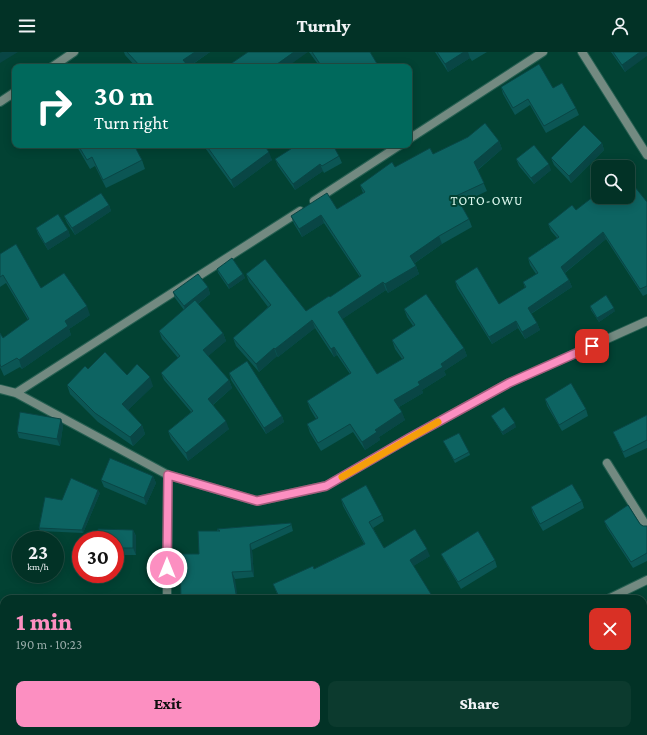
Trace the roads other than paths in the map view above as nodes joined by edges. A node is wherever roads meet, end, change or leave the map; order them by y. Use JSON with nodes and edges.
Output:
{"nodes":[{"id":1,"x":74,"y":52,"type":"edge"},
{"id":2,"x":543,"y":52,"type":"edge"},
{"id":3,"x":582,"y":52,"type":"edge"},
{"id":4,"x":56,"y":64,"type":"edge"},
{"id":5,"x":12,"y":94,"type":"edge"},
{"id":6,"x":0,"y":102,"type":"edge"},
{"id":7,"x":412,"y":137,"type":"edge"},
{"id":8,"x":395,"y":148,"type":"edge"},
{"id":9,"x":647,"y":155,"type":"edge"},
{"id":10,"x":647,"y":321,"type":"edge"},
{"id":11,"x":0,"y":389,"type":"edge"},
{"id":12,"x":16,"y":393,"type":"junction"},
{"id":13,"x":607,"y":463,"type":"dead end"},
{"id":14,"x":168,"y":475,"type":"junction"},
{"id":15,"x":647,"y":527,"type":"edge"},
{"id":16,"x":647,"y":580,"type":"edge"},
{"id":17,"x":167,"y":595,"type":"edge"},
{"id":18,"x":616,"y":595,"type":"edge"}],
"edges":[{"from":1,"to":4,"type":"street"},
{"from":2,"to":7,"type":"street"},
{"from":3,"to":9,"type":"street"},
{"from":5,"to":6,"type":"street"},
{"from":8,"to":12,"type":"street"},
{"from":10,"to":14,"type":"street"},
{"from":11,"to":12,"type":"street"},
{"from":12,"to":14,"type":"street"},
{"from":13,"to":15,"type":"street"},
{"from":14,"to":17,"type":"street"},
{"from":16,"to":18,"type":"street"}]}
